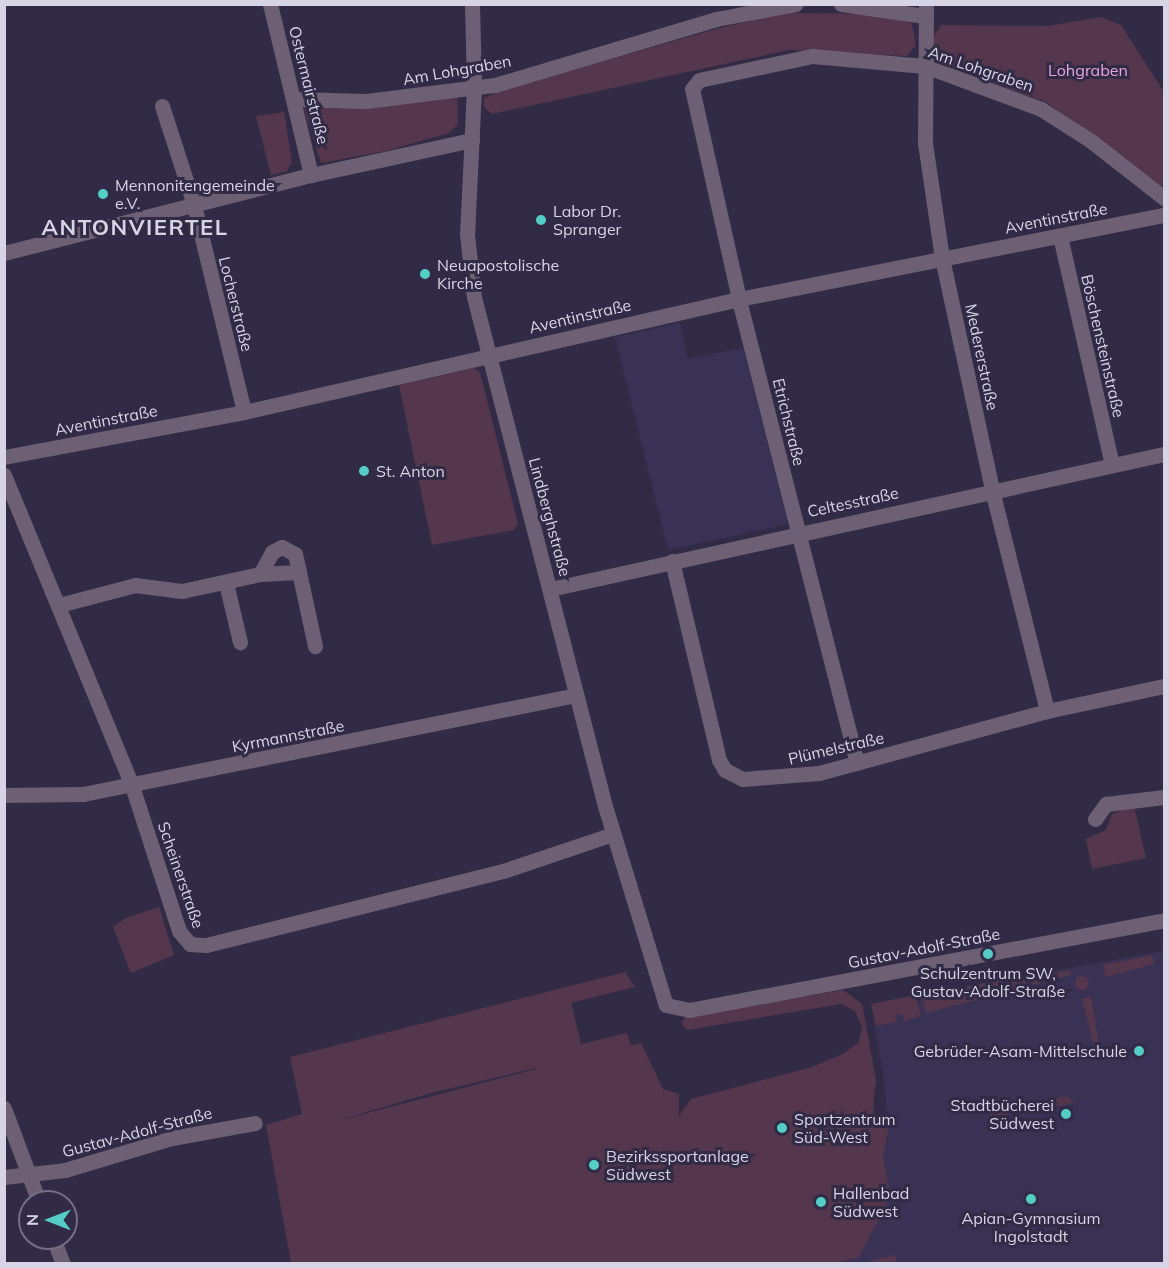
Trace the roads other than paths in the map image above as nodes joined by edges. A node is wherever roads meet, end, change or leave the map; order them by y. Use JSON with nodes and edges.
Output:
{"nodes":[{"id":1,"x":270,"y":4,"type":"edge"},
{"id":2,"x":471,"y":4,"type":"edge"},
{"id":3,"x":796,"y":4,"type":"edge"},
{"id":4,"x":841,"y":4,"type":"edge"},
{"id":5,"x":925,"y":10,"type":"edge"},
{"id":6,"x":925,"y":66,"type":"junction"},
{"id":7,"x":474,"y":88,"type":"junction"},
{"id":8,"x":692,"y":88,"type":"joint"},
{"id":9,"x":295,"y":99,"type":"junction"},
{"id":10,"x":162,"y":106,"type":"dead end"},
{"id":11,"x":472,"y":141,"type":"junction"},
{"id":12,"x":311,"y":175,"type":"junction"},
{"id":13,"x":1164,"y":198,"type":"edge"},
{"id":14,"x":194,"y":205,"type":"junction"},
{"id":15,"x":1164,"y":215,"type":"edge"},
{"id":16,"x":1060,"y":236,"type":"junction"},
{"id":17,"x":4,"y":253,"type":"edge"},
{"id":18,"x":942,"y":258,"type":"junction"},
{"id":19,"x":739,"y":299,"type":"junction"},
{"id":20,"x":488,"y":355,"type":"junction"},
{"id":21,"x":244,"y":412,"type":"junction"},
{"id":22,"x":1164,"y":454,"type":"edge"},
{"id":23,"x":4,"y":458,"type":"edge"},
{"id":24,"x":1112,"y":465,"type":"junction"},
{"id":25,"x":4,"y":475,"type":"edge"},
{"id":26,"x":992,"y":490,"type":"junction"},
{"id":27,"x":799,"y":532,"type":"junction"},
{"id":28,"x":672,"y":561,"type":"junction"},
{"id":29,"x":298,"y":572,"type":"junction"},
{"id":30,"x":260,"y":574,"type":"junction"},
{"id":31,"x":226,"y":583,"type":"junction"},
{"id":32,"x":550,"y":589,"type":"junction"},
{"id":33,"x":59,"y":605,"type":"junction"},
{"id":34,"x":240,"y":642,"type":"dead end"},
{"id":35,"x":315,"y":646,"type":"dead end"},
{"id":36,"x":1164,"y":686,"type":"edge"},
{"id":37,"x":576,"y":695,"type":"junction"},
{"id":38,"x":1047,"y":711,"type":"junction"},
{"id":39,"x":857,"y":763,"type":"junction"},
{"id":40,"x":132,"y":786,"type":"junction"},
{"id":41,"x":4,"y":795,"type":"edge"},
{"id":42,"x":1164,"y":797,"type":"edge"},
{"id":43,"x":1095,"y":819,"type":"dead end"},
{"id":44,"x":613,"y":834,"type":"junction"},
{"id":45,"x":1164,"y":920,"type":"edge"},
{"id":46,"x":689,"y":1010,"type":"joint"},
{"id":47,"x":4,"y":1108,"type":"edge"},
{"id":48,"x":255,"y":1123,"type":"dead end"},
{"id":49,"x":27,"y":1174,"type":"junction"},
{"id":50,"x":4,"y":1177,"type":"edge"},
{"id":51,"x":34,"y":1190,"type":"edge"}],
"edges":[{"from":1,"to":9,"type":"street","name":"Ostermairstraße"},
{"from":2,"to":7,"type":"street","name":"Lindberghstraße"},
{"from":3,"to":7,"type":"street","name":"Am Lohgraben"},
{"from":4,"to":5,"type":"street"},
{"from":5,"to":6,"type":"street","name":"Medererstraße"},
{"from":6,"to":8,"type":"street","name":"Am Lohgraben"},
{"from":6,"to":13,"type":"street","name":"Am Lohgraben"},
{"from":6,"to":18,"type":"street","name":"Medererstraße"},
{"from":7,"to":9,"type":"street","name":"Am Lohgraben"},
{"from":7,"to":11,"type":"street","name":"Lindberghstraße"},
{"from":8,"to":19,"type":"street","name":"Etrichstraße"},
{"from":9,"to":12,"type":"street","name":"Ostermairstraße"},
{"from":10,"to":14,"type":"street"},
{"from":11,"to":12,"type":"street"},
{"from":11,"to":20,"type":"street","name":"Lindberghstraße"},
{"from":12,"to":14,"type":"street"},
{"from":14,"to":17,"type":"street"},
{"from":14,"to":21,"type":"street","name":"Locherstraße"},
{"from":15,"to":16,"type":"street","name":"Aventinstraße"},
{"from":16,"to":18,"type":"street","name":"Aventinstraße"},
{"from":16,"to":24,"type":"street","name":"Böschensteinstraße"},
{"from":18,"to":19,"type":"street","name":"Aventinstraße"},
{"from":18,"to":26,"type":"street","name":"Medererstraße"},
{"from":19,"to":20,"type":"street","name":"Aventinstraße"},
{"from":19,"to":27,"type":"street","name":"Etrichstraße"},
{"from":20,"to":21,"type":"street","name":"Aventinstraße"},
{"from":20,"to":32,"type":"street","name":"Lindberghstraße"},
{"from":21,"to":23,"type":"street","name":"Aventinstraße"},
{"from":22,"to":24,"type":"street","name":"Celtesstraße"},
{"from":24,"to":26,"type":"street","name":"Celtesstraße"},
{"from":25,"to":33,"type":"street","name":"Scheinerstraße"},
{"from":26,"to":27,"type":"street","name":"Celtesstraße"},
{"from":26,"to":38,"type":"street","name":"Medererstraße"},
{"from":27,"to":28,"type":"street","name":"Celtesstraße"},
{"from":27,"to":39,"type":"street","name":"Etrichstraße"},
{"from":28,"to":32,"type":"street","name":"Celtesstraße"},
{"from":28,"to":39,"type":"street","name":"Plümelstraße"},
{"from":29,"to":30,"type":"street"},
{"from":29,"to":30,"type":"street"},
{"from":29,"to":35,"type":"street"},
{"from":30,"to":31,"type":"street"},
{"from":31,"to":33,"type":"street"},
{"from":31,"to":34,"type":"street"},
{"from":32,"to":37,"type":"street","name":"Lindberghstraße"},
{"from":33,"to":40,"type":"street","name":"Scheinerstraße"},
{"from":36,"to":38,"type":"street","name":"Plümelstraße"},
{"from":37,"to":40,"type":"street","name":"Kyrmannstraße"},
{"from":37,"to":44,"type":"street","name":"Lindberghstraße"},
{"from":38,"to":39,"type":"street","name":"Plümelstraße"},
{"from":40,"to":41,"type":"street","name":"Kyrmannstraße"},
{"from":40,"to":44,"type":"street","name":"Scheinerstraße"},
{"from":42,"to":43,"type":"street"},
{"from":44,"to":46,"type":"street","name":"Lindberghstraße"},
{"from":45,"to":46,"type":"street","name":"Gustav-Adolf-Straße"},
{"from":47,"to":49,"type":"street"},
{"from":48,"to":49,"type":"street","name":"Gustav-Adolf-Straße"},
{"from":49,"to":50,"type":"street","name":"Gustav-Adolf-Straße"},
{"from":49,"to":51,"type":"street"}]}
